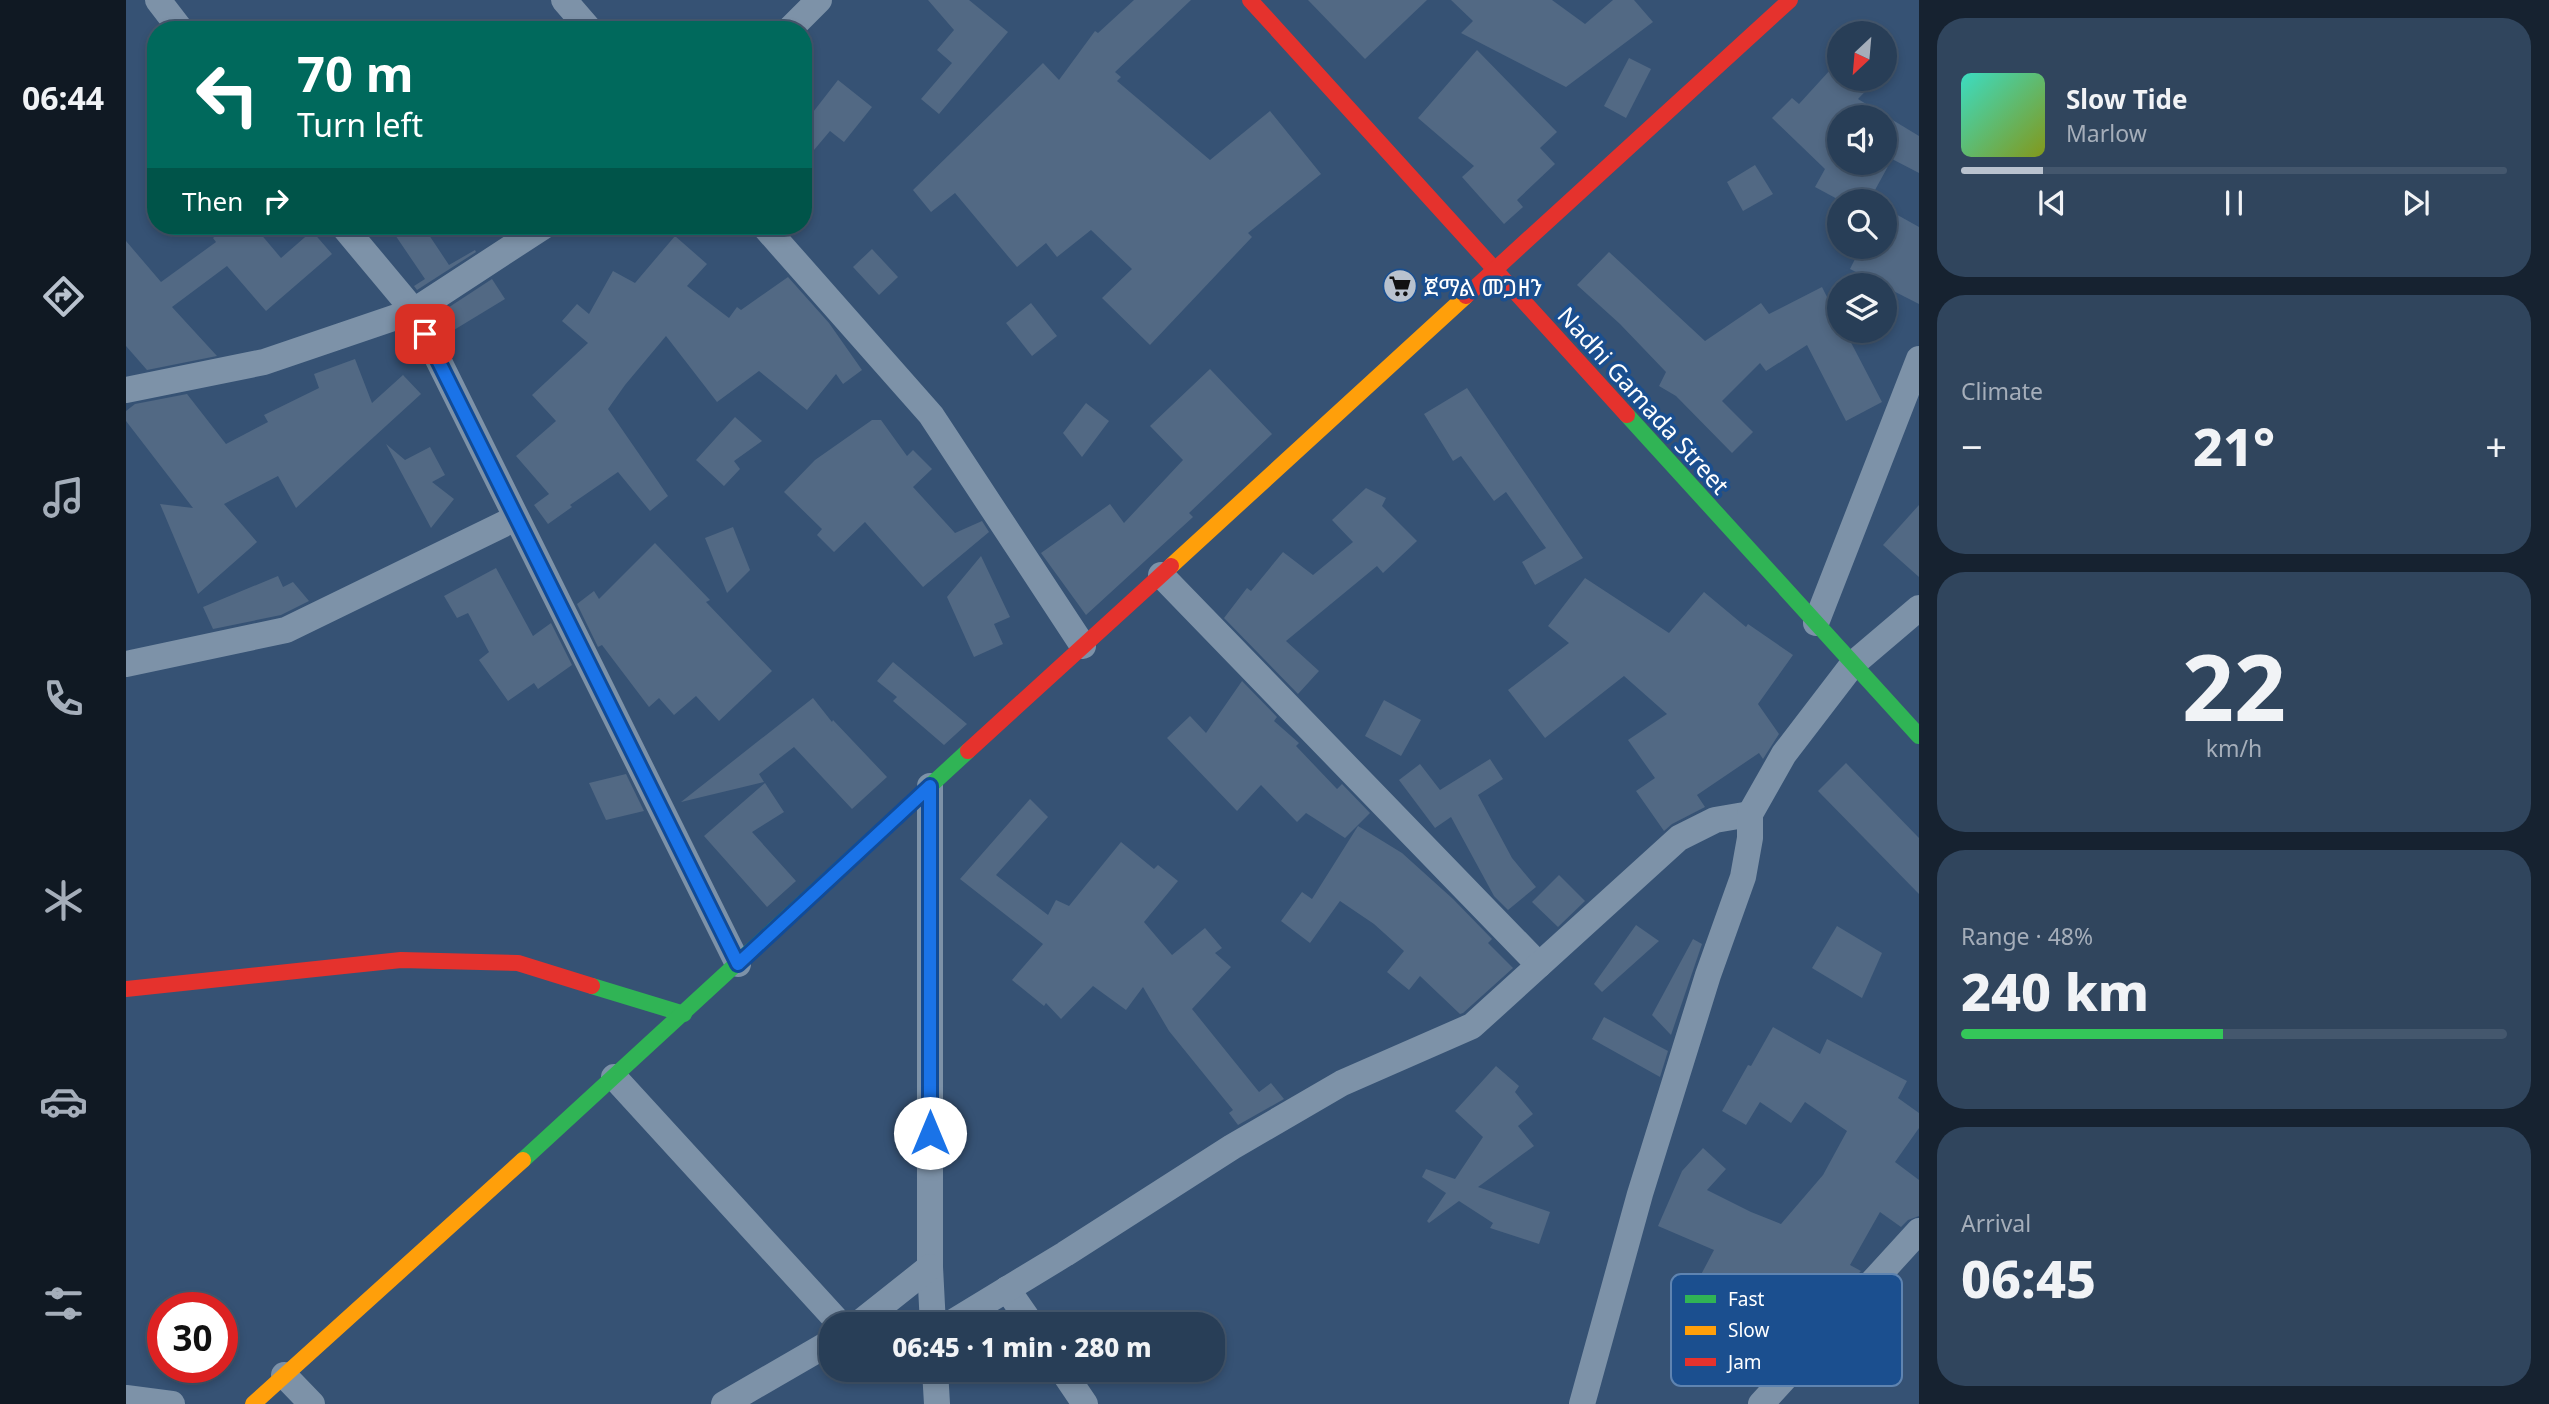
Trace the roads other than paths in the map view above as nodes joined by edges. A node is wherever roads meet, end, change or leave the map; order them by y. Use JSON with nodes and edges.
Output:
{"nodes":[{"id":1,"x":158,"y":0,"type":"edge"},
{"id":2,"x":564,"y":0,"type":"edge"},
{"id":3,"x":819,"y":0,"type":"edge"},
{"id":4,"x":1790,"y":0,"type":"edge"},
{"id":5,"x":1255,"y":1,"type":"edge"},
{"id":6,"x":174,"y":21,"type":"edge"},
{"id":7,"x":582,"y":21,"type":"edge"},
{"id":8,"x":798,"y":21,"type":"edge"},
{"id":9,"x":351,"y":235,"type":"edge"},
{"id":10,"x":530,"y":235,"type":"edge"},
{"id":11,"x":772,"y":235,"type":"edge"},
{"id":12,"x":1495,"y":269,"type":"junction"},
{"id":13,"x":414,"y":311,"type":"junction"},
{"id":14,"x":1919,"y":359,"type":"edge"},
{"id":15,"x":126,"y":390,"type":"edge"},
{"id":16,"x":516,"y":518,"type":"junction"},
{"id":17,"x":1161,"y":575,"type":"junction"},
{"id":18,"x":1919,"y":608,"type":"edge"},
{"id":19,"x":1816,"y":623,"type":"junction"},
{"id":20,"x":1083,"y":646,"type":"junction"},
{"id":21,"x":126,"y":664,"type":"edge"},
{"id":22,"x":1853,"y":664,"type":"junction"},
{"id":23,"x":1919,"y":736,"type":"edge"},
{"id":24,"x":930,"y":786,"type":"junction"},
{"id":25,"x":1750,"y":814,"type":"junction"},
{"id":26,"x":738,"y":964,"type":"junction"},
{"id":27,"x":1539,"y":965,"type":"junction"},
{"id":28,"x":126,"y":989,"type":"edge"},
{"id":29,"x":684,"y":1014,"type":"junction"},
{"id":30,"x":614,"y":1077,"type":"junction"},
{"id":31,"x":1919,"y":1231,"type":"edge"},
{"id":32,"x":930,"y":1267,"type":"junction"},
{"id":33,"x":1880,"y":1274,"type":"edge"},
{"id":34,"x":1007,"y":1289,"type":"junction"},
{"id":35,"x":829,"y":1312,"type":"edge"},
{"id":36,"x":873,"y":1312,"type":"edge"},
{"id":37,"x":932,"y":1312,"type":"edge"},
{"id":38,"x":969,"y":1312,"type":"edge"},
{"id":39,"x":1022,"y":1312,"type":"edge"},
{"id":40,"x":819,"y":1349,"type":"edge"},
{"id":41,"x":284,"y":1375,"type":"junction"},
{"id":42,"x":936,"y":1382,"type":"edge"},
{"id":43,"x":1070,"y":1382,"type":"edge"},
{"id":44,"x":1777,"y":1386,"type":"edge"},
{"id":45,"x":126,"y":1398,"type":"edge"},
{"id":46,"x":172,"y":1404,"type":"edge"},
{"id":47,"x":253,"y":1404,"type":"edge"},
{"id":48,"x":312,"y":1404,"type":"edge"},
{"id":49,"x":724,"y":1404,"type":"edge"},
{"id":50,"x":937,"y":1404,"type":"edge"},
{"id":51,"x":1086,"y":1404,"type":"edge"},
{"id":52,"x":1582,"y":1404,"type":"edge"},
{"id":53,"x":1761,"y":1404,"type":"edge"}],
"edges":[{"from":1,"to":6,"type":"street"},
{"from":2,"to":7,"type":"street"},
{"from":3,"to":8,"type":"street"},
{"from":4,"to":12,"type":"street"},
{"from":5,"to":12,"type":"street","name":"Nadhi Gamada Street"},
{"from":9,"to":13,"type":"street"},
{"from":10,"to":13,"type":"street"},
{"from":11,"to":20,"type":"street"},
{"from":12,"to":17,"type":"street"},
{"from":12,"to":19,"type":"street","name":"Nadhi Gamada Street"},
{"from":13,"to":15,"type":"street"},
{"from":13,"to":16,"type":"street"},
{"from":14,"to":19,"type":"street"},
{"from":16,"to":21,"type":"street"},
{"from":16,"to":26,"type":"street"},
{"from":17,"to":20,"type":"street"},
{"from":17,"to":27,"type":"street"},
{"from":18,"to":22,"type":"street"},
{"from":19,"to":22,"type":"street","name":"Nadhi Gamada Street"},
{"from":20,"to":24,"type":"street"},
{"from":22,"to":23,"type":"street","name":"Nadhi Gamada Street"},
{"from":22,"to":25,"type":"street"},
{"from":24,"to":26,"type":"street"},
{"from":24,"to":32,"type":"street"},
{"from":25,"to":27,"type":"street"},
{"from":25,"to":52,"type":"street"},
{"from":26,"to":29,"type":"street"},
{"from":27,"to":34,"type":"street"},
{"from":28,"to":29,"type":"street"},
{"from":29,"to":30,"type":"street"},
{"from":30,"to":35,"type":"street"},
{"from":30,"to":41,"type":"street"},
{"from":31,"to":33,"type":"street"},
{"from":32,"to":36,"type":"street"},
{"from":32,"to":37,"type":"street"},
{"from":34,"to":38,"type":"street"},
{"from":34,"to":39,"type":"street"},
{"from":40,"to":49,"type":"street"},
{"from":41,"to":47,"type":"street"},
{"from":41,"to":48,"type":"street"},
{"from":42,"to":50,"type":"street"},
{"from":43,"to":51,"type":"street"},
{"from":44,"to":53,"type":"street"},
{"from":45,"to":46,"type":"street"}]}
